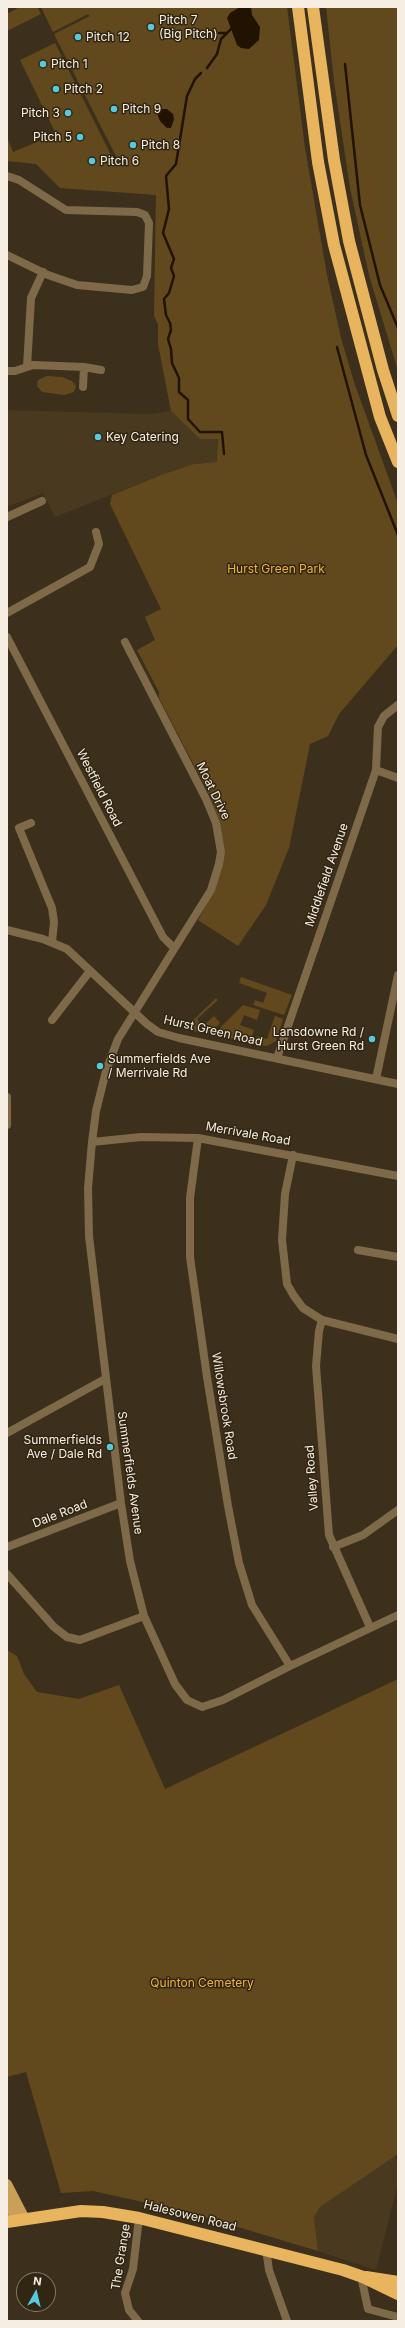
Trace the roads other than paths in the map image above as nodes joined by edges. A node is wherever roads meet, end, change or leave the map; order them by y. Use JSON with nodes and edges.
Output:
{"nodes":[{"id":1,"x":298,"y":7,"type":"edge"},
{"id":2,"x":313,"y":7,"type":"edge"},
{"id":3,"x":7,"y":176,"type":"edge"},
{"id":4,"x":7,"y":255,"type":"edge"},
{"id":5,"x":43,"y":272,"type":"junction"},
{"id":6,"x":27,"y":367,"type":"junction"},
{"id":7,"x":84,"y":367,"type":"junction"},
{"id":8,"x":101,"y":370,"type":"dead end"},
{"id":9,"x":7,"y":371,"type":"edge"},
{"id":10,"x":83,"y":386,"type":"dead end"},
{"id":11,"x":398,"y":416,"type":"edge"},
{"id":12,"x":398,"y":462,"type":"edge"},
{"id":13,"x":42,"y":501,"type":"dead end"},
{"id":14,"x":7,"y":516,"type":"edge"},
{"id":15,"x":96,"y":532,"type":"dead end"},
{"id":16,"x":7,"y":613,"type":"edge"},
{"id":17,"x":7,"y":637,"type":"edge"},
{"id":18,"x":125,"y":642,"type":"dead end"},
{"id":19,"x":398,"y":705,"type":"edge"},
{"id":20,"x":376,"y":770,"type":"junction"},
{"id":21,"x":398,"y":778,"type":"edge"},
{"id":22,"x":31,"y":824,"type":"dead end"},
{"id":23,"x":7,"y":930,"type":"edge"},
{"id":24,"x":52,"y":942,"type":"junction"},
{"id":25,"x":174,"y":948,"type":"junction"},
{"id":26,"x":90,"y":971,"type":"junction"},
{"id":27,"x":398,"y":975,"type":"edge"},
{"id":28,"x":135,"y":1013,"type":"junction"},
{"id":29,"x":52,"y":1020,"type":"dead end"},
{"id":30,"x":277,"y":1058,"type":"junction"},
{"id":31,"x":376,"y":1079,"type":"junction"},
{"id":32,"x":398,"y":1084,"type":"edge"},
{"id":33,"x":7,"y":1097,"type":"edge"},
{"id":34,"x":7,"y":1125,"type":"edge"},
{"id":35,"x":198,"y":1138,"type":"junction"},
{"id":36,"x":92,"y":1142,"type":"junction"},
{"id":37,"x":293,"y":1155,"type":"junction"},
{"id":38,"x":398,"y":1176,"type":"edge"},
{"id":39,"x":358,"y":1250,"type":"dead end"},
{"id":40,"x":398,"y":1258,"type":"edge"},
{"id":41,"x":322,"y":1320,"type":"junction"},
{"id":42,"x":398,"y":1339,"type":"edge"},
{"id":43,"x":105,"y":1379,"type":"junction"},
{"id":44,"x":7,"y":1433,"type":"edge"},
{"id":45,"x":121,"y":1503,"type":"junction"},
{"id":46,"x":398,"y":1510,"type":"edge"},
{"id":47,"x":7,"y":1547,"type":"edge"},
{"id":48,"x":333,"y":1547,"type":"junction"},
{"id":49,"x":7,"y":1574,"type":"edge"},
{"id":50,"x":398,"y":1615,"type":"edge"},
{"id":51,"x":144,"y":1616,"type":"junction"},
{"id":52,"x":370,"y":1627,"type":"junction"},
{"id":53,"x":290,"y":1666,"type":"junction"},
{"id":54,"x":7,"y":2184,"type":"edge"},
{"id":55,"x":139,"y":2218,"type":"junction"},
{"id":56,"x":15,"y":2221,"type":"edge"},
{"id":57,"x":266,"y":2250,"type":"junction"},
{"id":58,"x":362,"y":2276,"type":"junction"},
{"id":59,"x":398,"y":2282,"type":"edge"},
{"id":60,"x":398,"y":2294,"type":"edge"},
{"id":61,"x":398,"y":2317,"type":"edge"},
{"id":62,"x":138,"y":2321,"type":"edge"},
{"id":63,"x":287,"y":2321,"type":"edge"}],
"edges":[{"from":1,"to":12,"type":"highway"},
{"from":2,"to":11,"type":"highway"},
{"from":3,"to":5,"type":"street"},
{"from":4,"to":5,"type":"street"},
{"from":5,"to":6,"type":"street"},
{"from":6,"to":7,"type":"street"},
{"from":6,"to":9,"type":"street"},
{"from":7,"to":8,"type":"street"},
{"from":7,"to":10,"type":"street"},
{"from":13,"to":14,"type":"street"},
{"from":15,"to":16,"type":"street"},
{"from":17,"to":25,"type":"street","name":"Westfield Road"},
{"from":18,"to":25,"type":"street","name":"Moat Drive"},
{"from":19,"to":20,"type":"street","name":"Middlefield Avenue"},
{"from":20,"to":21,"type":"street"},
{"from":20,"to":30,"type":"street","name":"Middlefield Avenue"},
{"from":22,"to":24,"type":"street"},
{"from":23,"to":24,"type":"street","name":"Hurst Green Road"},
{"from":24,"to":26,"type":"street","name":"Hurst Green Road"},
{"from":25,"to":28,"type":"street","name":"Moat Drive"},
{"from":26,"to":28,"type":"street","name":"Hurst Green Road"},
{"from":26,"to":29,"type":"street"},
{"from":27,"to":31,"type":"street"},
{"from":28,"to":30,"type":"street","name":"Hurst Green Road"},
{"from":28,"to":36,"type":"street","name":"Summerfields Avenue"},
{"from":30,"to":31,"type":"street","name":"Hurst Green Road"},
{"from":31,"to":32,"type":"street","name":"Hurst Green Road"},
{"from":33,"to":34,"type":"street"},
{"from":35,"to":36,"type":"street","name":"Merrivale Road"},
{"from":35,"to":37,"type":"street","name":"Merrivale Road"},
{"from":35,"to":53,"type":"street","name":"Willowsbrook Road"},
{"from":36,"to":43,"type":"street","name":"Summerfields Avenue"},
{"from":37,"to":38,"type":"street","name":"Merrivale Road"},
{"from":37,"to":41,"type":"street"},
{"from":39,"to":40,"type":"street"},
{"from":41,"to":42,"type":"street"},
{"from":41,"to":48,"type":"street","name":"Valley Road"},
{"from":43,"to":44,"type":"street"},
{"from":43,"to":45,"type":"street","name":"Summerfields Avenue"},
{"from":45,"to":47,"type":"street","name":"Dale Road"},
{"from":45,"to":51,"type":"street","name":"Summerfields Avenue"},
{"from":46,"to":48,"type":"street"},
{"from":48,"to":52,"type":"street","name":"Valley Road"},
{"from":49,"to":51,"type":"street"},
{"from":50,"to":52,"type":"street","name":"Summerfields Avenue"},
{"from":51,"to":53,"type":"street","name":"Summerfields Avenue"},
{"from":52,"to":53,"type":"street","name":"Summerfields Avenue"},
{"from":54,"to":56,"type":"main road"},
{"from":55,"to":56,"type":"highway","name":"Halesowen Road"},
{"from":55,"to":57,"type":"highway","name":"Halesowen Road"},
{"from":55,"to":62,"type":"street","name":"The Grange"},
{"from":57,"to":58,"type":"highway","name":"Halesowen Road"},
{"from":57,"to":63,"type":"street"},
{"from":58,"to":59,"type":"highway","name":"Halesowen Road"},
{"from":58,"to":60,"type":"highway","name":"Halesowen Road"},
{"from":58,"to":61,"type":"street"}]}
